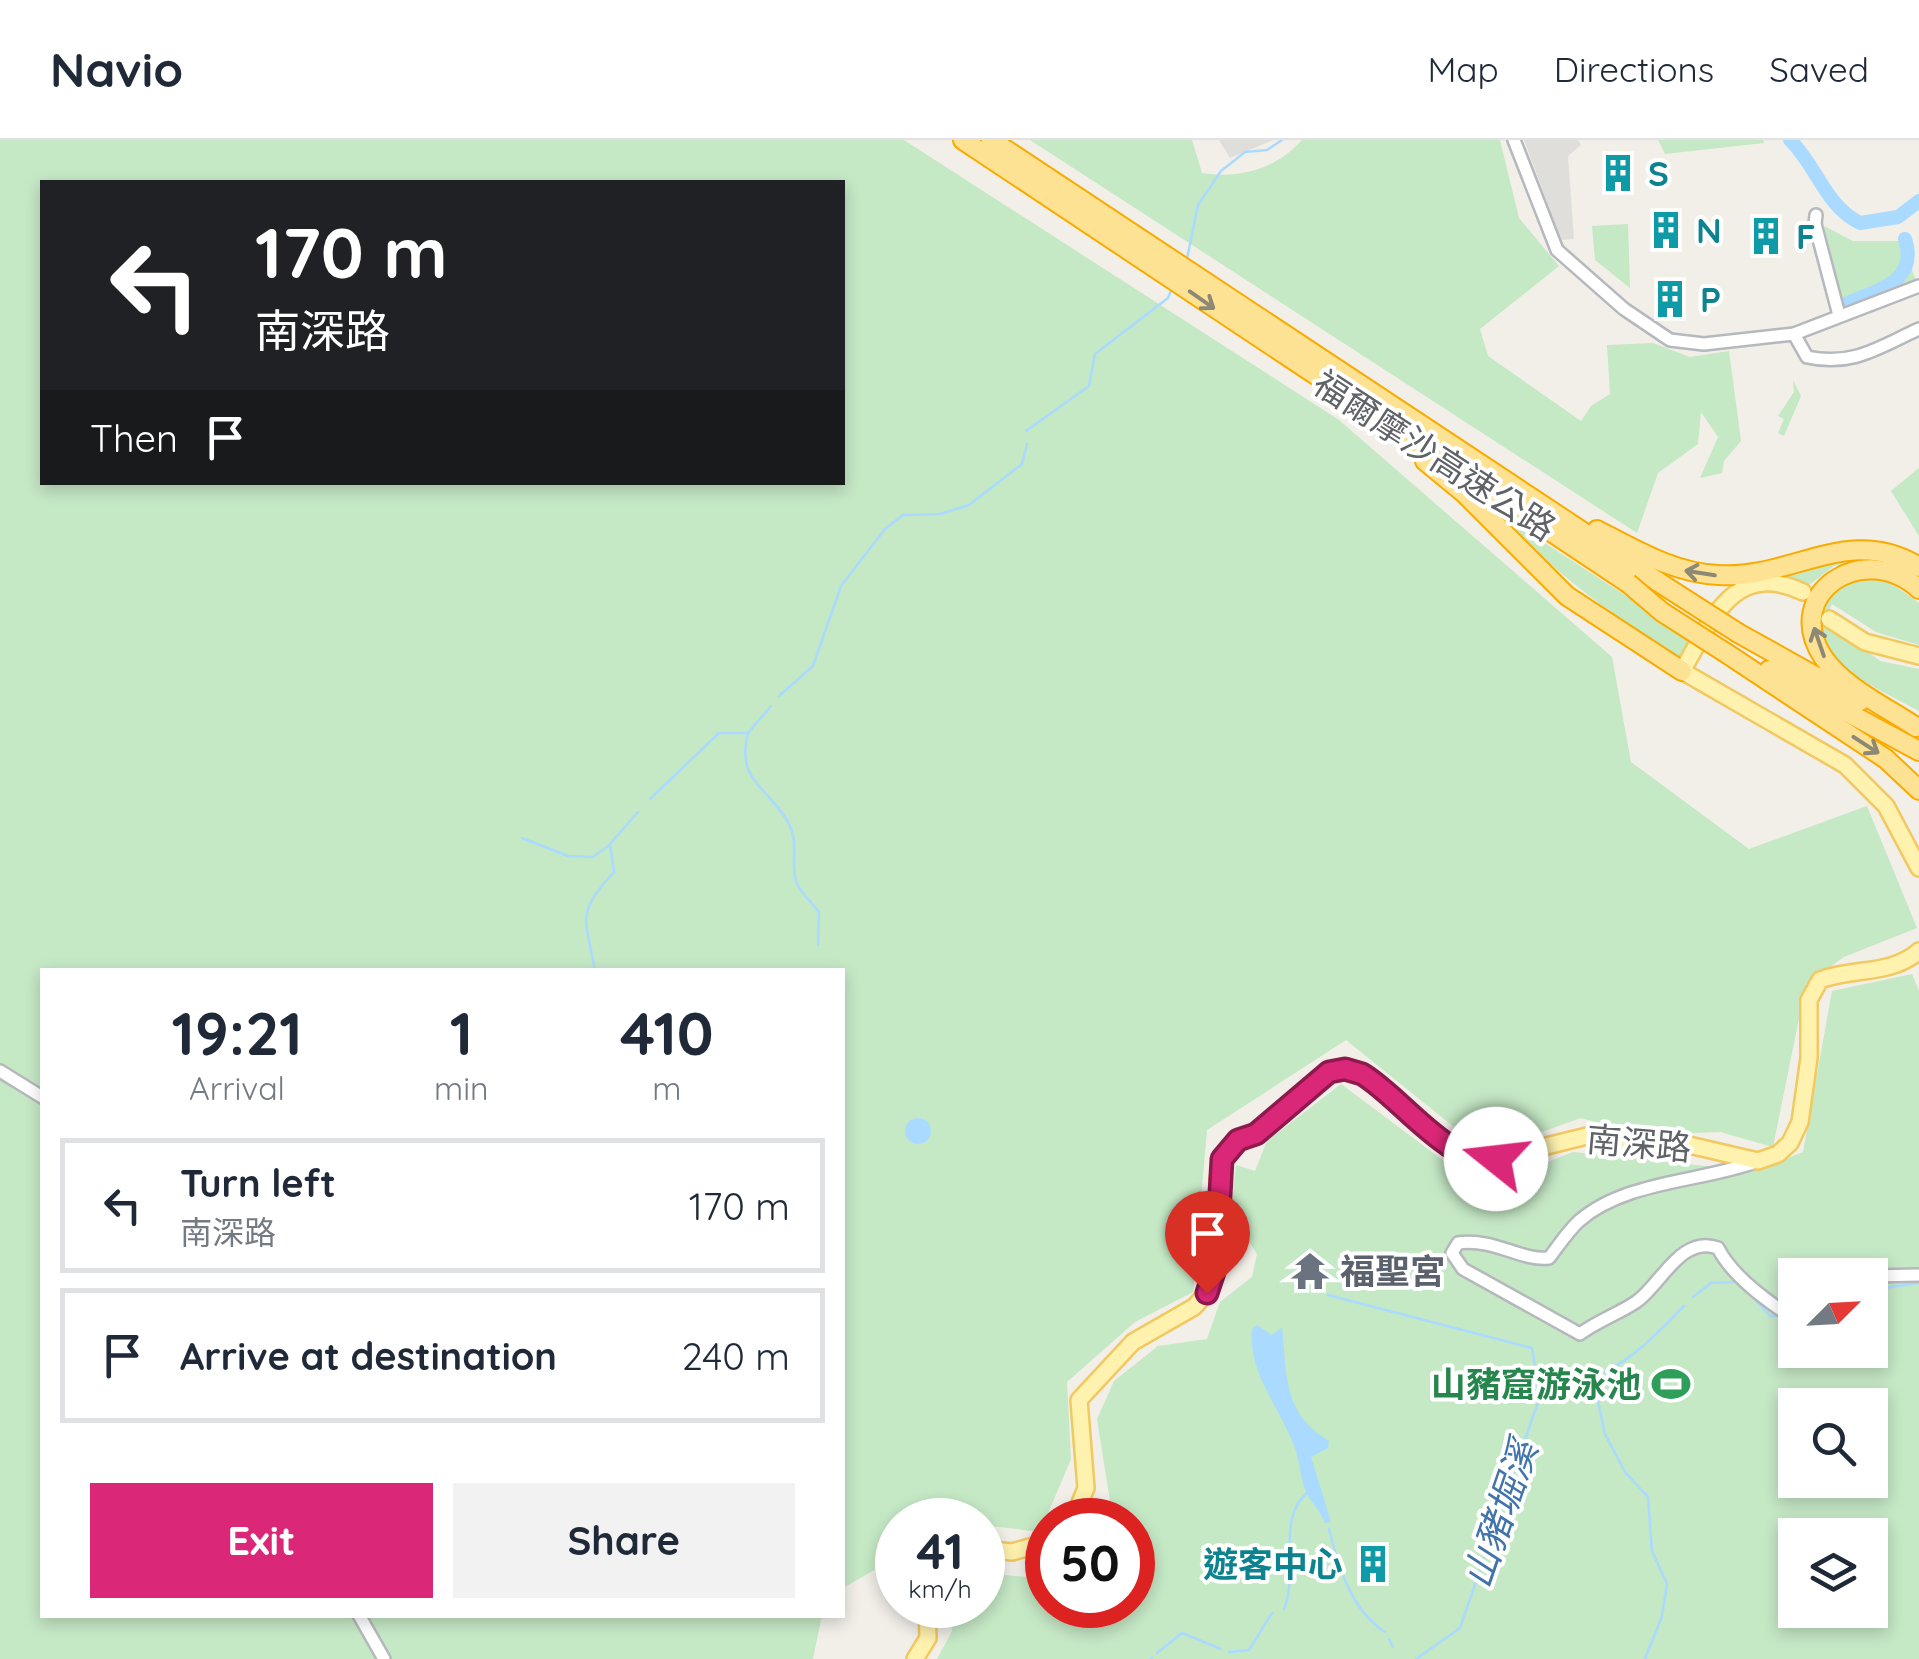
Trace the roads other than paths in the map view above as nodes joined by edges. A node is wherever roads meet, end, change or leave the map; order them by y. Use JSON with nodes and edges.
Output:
{"nodes":[{"id":1,"x":962,"y":140,"type":"edge"},
{"id":2,"x":991,"y":140,"type":"edge"},
{"id":3,"x":1514,"y":140,"type":"edge"},
{"id":4,"x":1067,"y":200,"type":"junction"},
{"id":5,"x":1816,"y":215,"type":"dead end"},
{"id":6,"x":1919,"y":286,"type":"edge"},
{"id":7,"x":1839,"y":315,"type":"junction"},
{"id":8,"x":1248,"y":321,"type":"junction"},
{"id":9,"x":1919,"y":329,"type":"edge"},
{"id":10,"x":1794,"y":334,"type":"junction"},
{"id":11,"x":1289,"y":358,"type":"junction"},
{"id":12,"x":1507,"y":482,"type":"junction"},
{"id":13,"x":1919,"y":567,"type":"edge"},
{"id":14,"x":1919,"y":589,"type":"edge"},
{"id":15,"x":1801,"y":596,"type":"dead end"},
{"id":16,"x":1830,"y":615,"type":"dead end"},
{"id":17,"x":1731,"y":645,"type":"junction"},
{"id":18,"x":1919,"y":656,"type":"edge"},
{"id":19,"x":1682,"y":671,"type":"junction"},
{"id":20,"x":1918,"y":727,"type":"edge"},
{"id":21,"x":1919,"y":751,"type":"edge"},
{"id":22,"x":1919,"y":790,"type":"edge"},
{"id":23,"x":1919,"y":868,"type":"edge"},
{"id":24,"x":1919,"y":951,"type":"edge"},
{"id":25,"x":0,"y":1071,"type":"edge"},
{"id":26,"x":40,"y":1096,"type":"edge"},
{"id":27,"x":1758,"y":1161,"type":"junction"},
{"id":28,"x":1888,"y":1276,"type":"edge"},
{"id":29,"x":1919,"y":1276,"type":"edge"},
{"id":30,"x":1778,"y":1308,"type":"edge"},
{"id":31,"x":1082,"y":1498,"type":"edge"},
{"id":32,"x":362,"y":1618,"type":"edge"},
{"id":33,"x":928,"y":1628,"type":"edge"},
{"id":34,"x":384,"y":1659,"type":"edge"},
{"id":35,"x":915,"y":1659,"type":"edge"}],
"edges":[{"from":1,"to":4,"type":"highway","name":"福爾摩沙高速公路"},
{"from":2,"to":4,"type":"highway","name":"福爾摩沙高速公路"},
{"from":3,"to":10,"type":"street"},
{"from":4,"to":8,"type":"highway","name":"福爾摩沙高速公路"},
{"from":5,"to":7,"type":"street"},
{"from":6,"to":7,"type":"street"},
{"from":7,"to":10,"type":"street"},
{"from":8,"to":11,"type":"highway","name":"福爾摩沙高速公路"},
{"from":8,"to":12,"type":"highway","name":"福爾摩沙高速公路"},
{"from":9,"to":10,"type":"street"},
{"from":11,"to":17,"type":"highway","name":"福爾摩沙高速公路","bridge":true},
{"from":11,"to":19,"type":"highway"},
{"from":13,"to":12,"type":"highway","one_way":true},
{"from":12,"to":17,"type":"highway","name":"福爾摩沙高速公路","bridge":true},
{"from":20,"to":14,"type":"highway","one_way":true},
{"from":15,"to":19,"type":"main road"},
{"from":16,"to":18,"type":"main road"},
{"from":17,"to":20,"type":"highway","name":"福爾摩沙高速公路"},
{"from":17,"to":21,"type":"highway","name":"福爾摩沙高速公路"},
{"from":17,"to":22,"type":"highway","one_way":true},
{"from":19,"to":23,"type":"main road"},
{"from":24,"to":27,"type":"main road"},
{"from":25,"to":26,"type":"street"},
{"from":27,"to":30,"type":"street"},
{"from":27,"to":31,"type":"main road","name":"南深路"},
{"from":28,"to":29,"type":"street"},
{"from":32,"to":34,"type":"street"},
{"from":33,"to":35,"type":"main road"}]}
